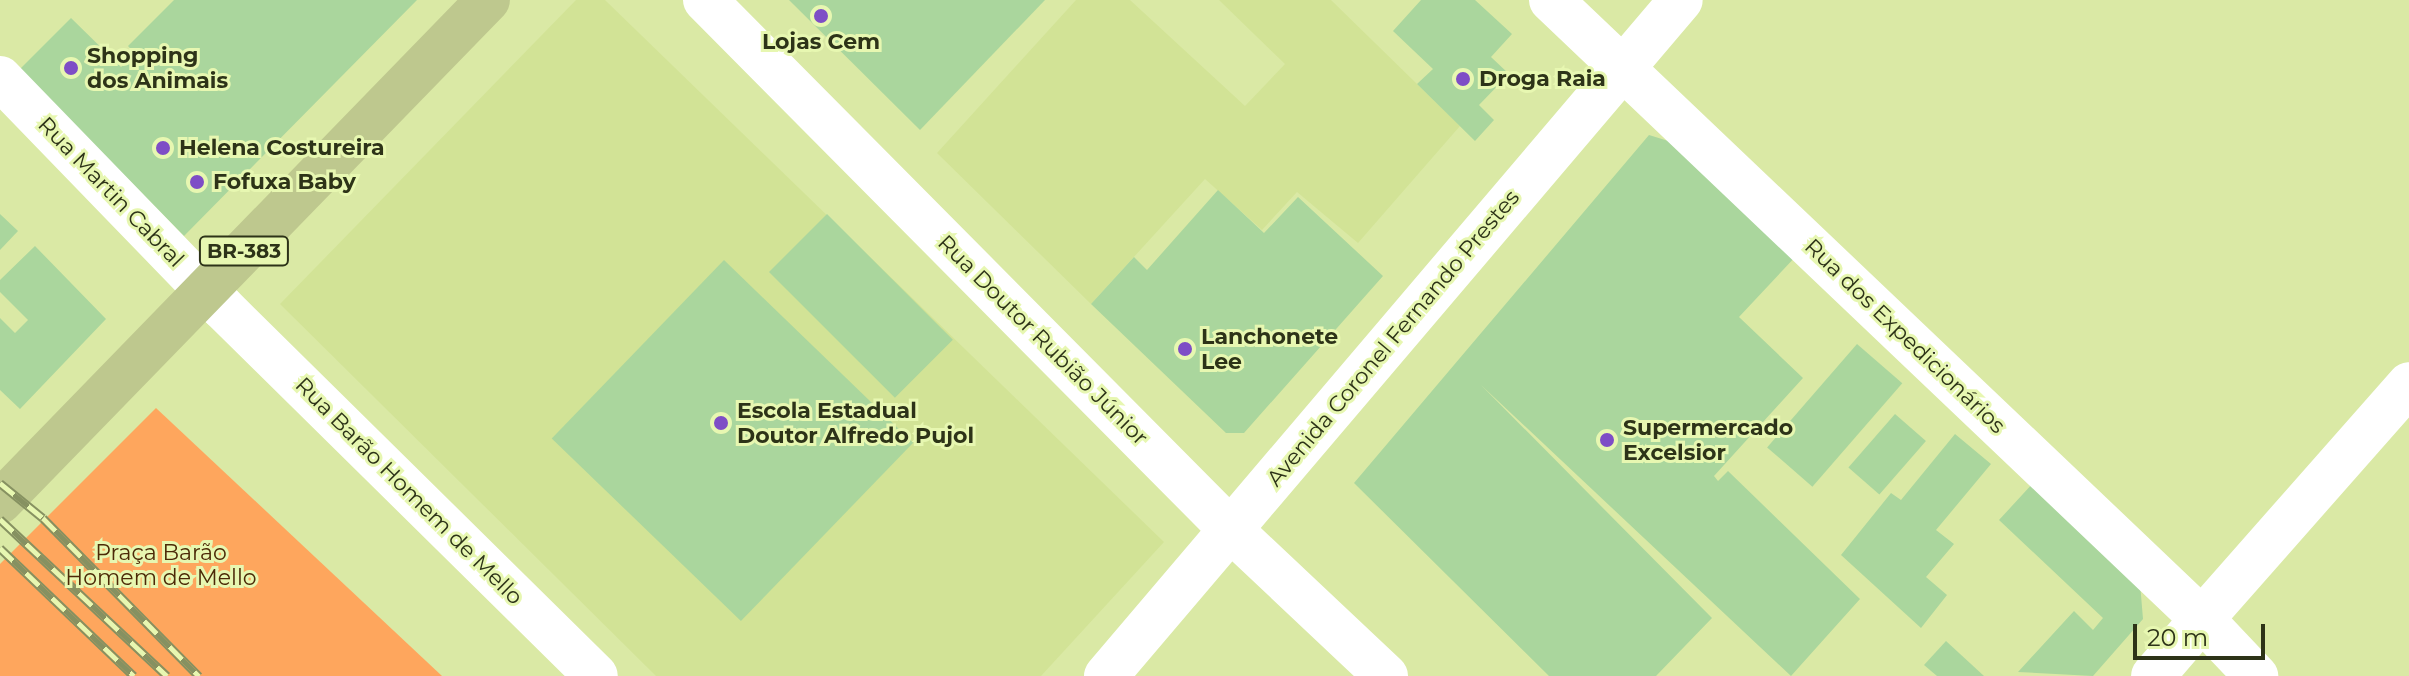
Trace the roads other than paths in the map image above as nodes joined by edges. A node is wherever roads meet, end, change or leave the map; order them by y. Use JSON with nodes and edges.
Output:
{"nodes":[{"id":1,"x":488,"y":0,"type":"edge"},
{"id":2,"x":705,"y":0,"type":"edge"},
{"id":3,"x":1551,"y":0,"type":"edge"},
{"id":4,"x":1681,"y":0,"type":"edge"},
{"id":5,"x":1623,"y":67,"type":"junction"},
{"id":6,"x":0,"y":78,"type":"edge"},
{"id":7,"x":222,"y":307,"type":"joint"},
{"id":8,"x":2409,"y":384,"type":"edge"},
{"id":9,"x":0,"y":502,"type":"edge"},
{"id":10,"x":1231,"y":530,"type":"junction"},
{"id":11,"x":2202,"y":619,"type":"junction"},
{"id":12,"x":596,"y":676,"type":"edge"},
{"id":13,"x":1106,"y":676,"type":"edge"},
{"id":14,"x":1386,"y":676,"type":"edge"},
{"id":15,"x":2153,"y":676,"type":"edge"},
{"id":16,"x":2256,"y":676,"type":"edge"}],
"edges":[{"from":1,"to":9,"type":"main road","number":"BR-383"},
{"from":2,"to":10,"type":"street","name":"Rua Doutor Rubião Júnior"},
{"from":3,"to":5,"type":"street","name":"Rua dos Expedicionários"},
{"from":4,"to":5,"type":"street","name":"Avenida Coronel Fernando Prestes"},
{"from":5,"to":10,"type":"street","name":"Avenida Coronel Fernando Prestes"},
{"from":5,"to":11,"type":"street","name":"Rua dos Expedicionários"},
{"from":6,"to":7,"type":"street","name":"Rua Martin Cabral"},
{"from":7,"to":12,"type":"street","name":"Rua Barão Homem de Mello"},
{"from":8,"to":11,"type":"street"},
{"from":10,"to":13,"type":"street","name":"Avenida Coronel Fernando Prestes"},
{"from":10,"to":14,"type":"street","name":"Rua Doutor Rubião Júnior"},
{"from":11,"to":15,"type":"street"},
{"from":11,"to":16,"type":"street","name":"Rua dos Expedicionários"}]}
